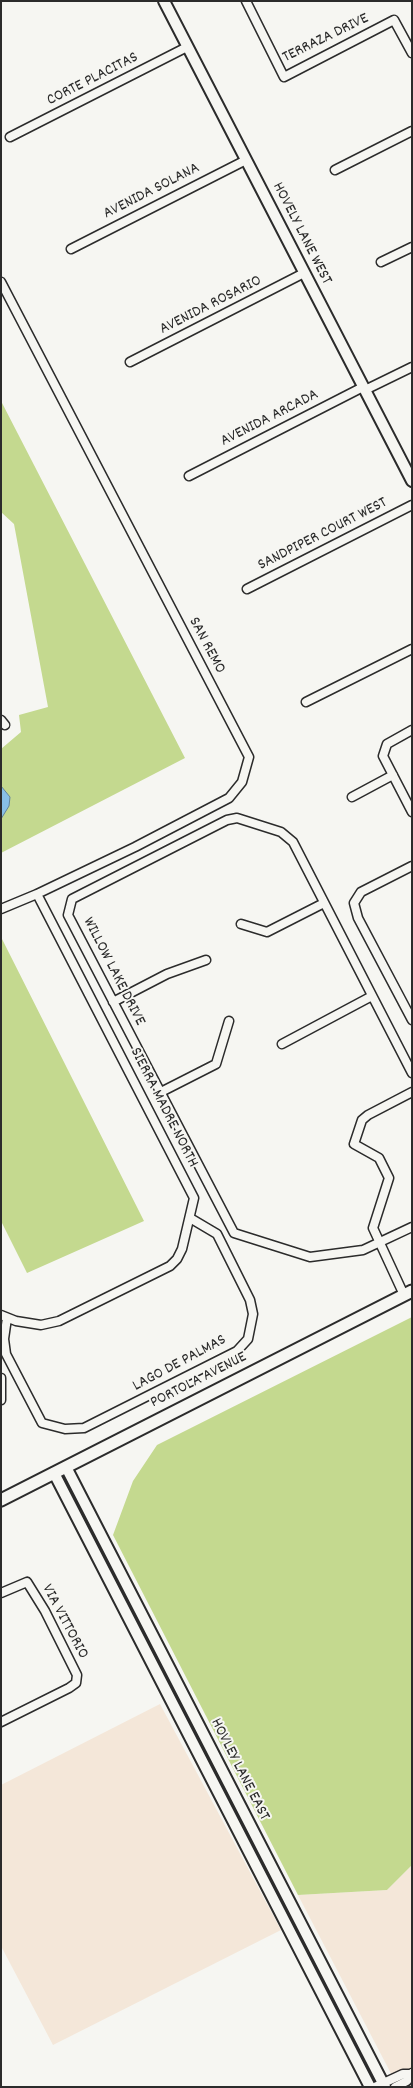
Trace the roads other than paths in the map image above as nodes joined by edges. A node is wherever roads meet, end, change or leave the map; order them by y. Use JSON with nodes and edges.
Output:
{"nodes":[{"id":1,"x":164,"y":1,"type":"edge"},
{"id":2,"x":246,"y":1,"type":"edge"},
{"id":3,"x":187,"y":47,"type":"junction"},
{"id":4,"x":412,"y":53,"type":"edge"},
{"id":5,"x":412,"y":131,"type":"edge"},
{"id":6,"x":10,"y":137,"type":"dead end"},
{"id":7,"x":246,"y":160,"type":"junction"},
{"id":8,"x":335,"y":170,"type":"dead end"},
{"id":9,"x":412,"y":247,"type":"edge"},
{"id":10,"x":71,"y":249,"type":"dead end"},
{"id":11,"x":381,"y":262,"type":"dead end"},
{"id":12,"x":304,"y":273,"type":"junction"},
{"id":13,"x":1,"y":282,"type":"edge"},
{"id":14,"x":130,"y":362,"type":"dead end"},
{"id":15,"x":412,"y":367,"type":"edge"},
{"id":16,"x":364,"y":389,"type":"junction"},
{"id":17,"x":189,"y":476,"type":"dead end"},
{"id":18,"x":412,"y":481,"type":"edge"},
{"id":19,"x":412,"y":505,"type":"edge"},
{"id":20,"x":247,"y":589,"type":"dead end"},
{"id":21,"x":412,"y":649,"type":"edge"},
{"id":22,"x":306,"y":702,"type":"dead end"},
{"id":23,"x":412,"y":730,"type":"edge"},
{"id":24,"x":393,"y":775,"type":"junction"},
{"id":25,"x":352,"y":797,"type":"dead end"},
{"id":26,"x":412,"y":812,"type":"edge"},
{"id":27,"x":412,"y":866,"type":"edge"},
{"id":28,"x":37,"y":894,"type":"junction"},
{"id":29,"x":324,"y":903,"type":"junction"},
{"id":30,"x":1,"y":909,"type":"edge"},
{"id":31,"x":242,"y":924,"type":"dead end"},
{"id":32,"x":206,"y":960,"type":"dead end"},
{"id":33,"x":372,"y":996,"type":"junction"},
{"id":34,"x":113,"y":1002,"type":"junction"},
{"id":35,"x":409,"y":1006,"type":"edge"},
{"id":36,"x":412,"y":1020,"type":"edge"},
{"id":37,"x":229,"y":1021,"type":"dead end"},
{"id":38,"x":282,"y":1044,"type":"dead end"},
{"id":39,"x":412,"y":1074,"type":"edge"},
{"id":40,"x":160,"y":1092,"type":"junction"},
{"id":41,"x":412,"y":1092,"type":"edge"},
{"id":42,"x":190,"y":1218,"type":"junction"},
{"id":43,"x":412,"y":1227,"type":"edge"},
{"id":44,"x":378,"y":1243,"type":"junction"},
{"id":45,"x":408,"y":1293,"type":"edge"},
{"id":46,"x":4,"y":1317,"type":"edge"},
{"id":47,"x":1,"y":1378,"type":"edge"},
{"id":48,"x":1,"y":1400,"type":"edge"},
{"id":49,"x":66,"y":1467,"type":"junction"},
{"id":50,"x":54,"y":1473,"type":"junction"},
{"id":51,"x":1,"y":1500,"type":"edge"},
{"id":52,"x":1,"y":1594,"type":"edge"},
{"id":53,"x":172,"y":1706,"type":"junction"},
{"id":54,"x":1,"y":1722,"type":"edge"},
{"id":55,"x":218,"y":1762,"type":"junction"},
{"id":56,"x":411,"y":2074,"type":"edge"},
{"id":57,"x":381,"y":2085,"type":"edge"},
{"id":58,"x":370,"y":2087,"type":"edge"},
{"id":59,"x":395,"y":2087,"type":"edge"}],
"edges":[{"from":1,"to":3,"type":"street","name":"HOVELY LANE WEST"},
{"from":2,"to":4,"type":"street","name":"TERRAZA DRIVE"},
{"from":3,"to":6,"type":"street","name":"CORTE PLACITAS"},
{"from":3,"to":7,"type":"street","name":"HOVELY LANE WEST"},
{"from":5,"to":8,"type":"street"},
{"from":7,"to":10,"type":"street","name":"AVENIDA SOLANA"},
{"from":7,"to":12,"type":"street","name":"HOVELY LANE WEST"},
{"from":9,"to":11,"type":"street"},
{"from":12,"to":14,"type":"street","name":"AVENIDA ROSARIO"},
{"from":12,"to":16,"type":"street","name":"HOVELY LANE WEST"},
{"from":13,"to":28,"type":"street","name":"SAN REMO"},
{"from":15,"to":16,"type":"street","name":"AVENIDA ARCADA"},
{"from":16,"to":17,"type":"street","name":"AVENIDA ARCADA"},
{"from":16,"to":18,"type":"street","name":"HOVELY LANE WEST"},
{"from":19,"to":20,"type":"street","name":"SANDPIPER COURT WEST"},
{"from":21,"to":22,"type":"street"},
{"from":23,"to":24,"type":"street"},
{"from":24,"to":25,"type":"street"},
{"from":24,"to":26,"type":"street"},
{"from":27,"to":35,"type":"street"},
{"from":28,"to":30,"type":"street","name":"SAN REMO"},
{"from":28,"to":42,"type":"street","name":"SIERRA MADRE NORTH"},
{"from":29,"to":31,"type":"street"},
{"from":29,"to":33,"type":"street","name":"WILLOW LAKE DRIVE"},
{"from":29,"to":34,"type":"street","name":"WILLOW LAKE DRIVE"},
{"from":32,"to":34,"type":"street"},
{"from":33,"to":38,"type":"street"},
{"from":33,"to":39,"type":"street","name":"WILLOW LAKE DRIVE"},
{"from":34,"to":40,"type":"street","name":"WILLOW LAKE DRIVE"},
{"from":35,"to":36,"type":"street"},
{"from":37,"to":40,"type":"street"},
{"from":40,"to":44,"type":"street","name":"WILLOW LAKE DRIVE"},
{"from":41,"to":44,"type":"street"},
{"from":42,"to":46,"type":"street","name":"SIERRA MADRE NORTH"},
{"from":42,"to":46,"type":"street","name":"LAGO DE PALMAS"},
{"from":43,"to":44,"type":"street","name":"WILLOW LAKE DRIVE"},
{"from":44,"to":45,"type":"street"},
{"from":45,"to":49,"type":"main road","name":"PORTOLA AVENUE"},
{"from":47,"to":48,"type":"street"},
{"from":49,"to":50,"type":"main road","name":"PORTOLA AVENUE"},
{"from":49,"to":55,"type":"street","name":"HOVLEY LANE EAST"},
{"from":50,"to":51,"type":"main road","name":"PORTOLA AVENUE"},
{"from":50,"to":53,"type":"street","name":"HOVLEY LANE EAST"},
{"from":52,"to":54,"type":"street","name":"VIA VITTORIO"},
{"from":53,"to":55,"type":"street"},
{"from":53,"to":58,"type":"street","name":"HOVLEY LANE EAST"},
{"from":55,"to":57,"type":"street","name":"HOVLEY LANE EAST"},
{"from":56,"to":57,"type":"street"},
{"from":56,"to":59,"type":"street"}]}
